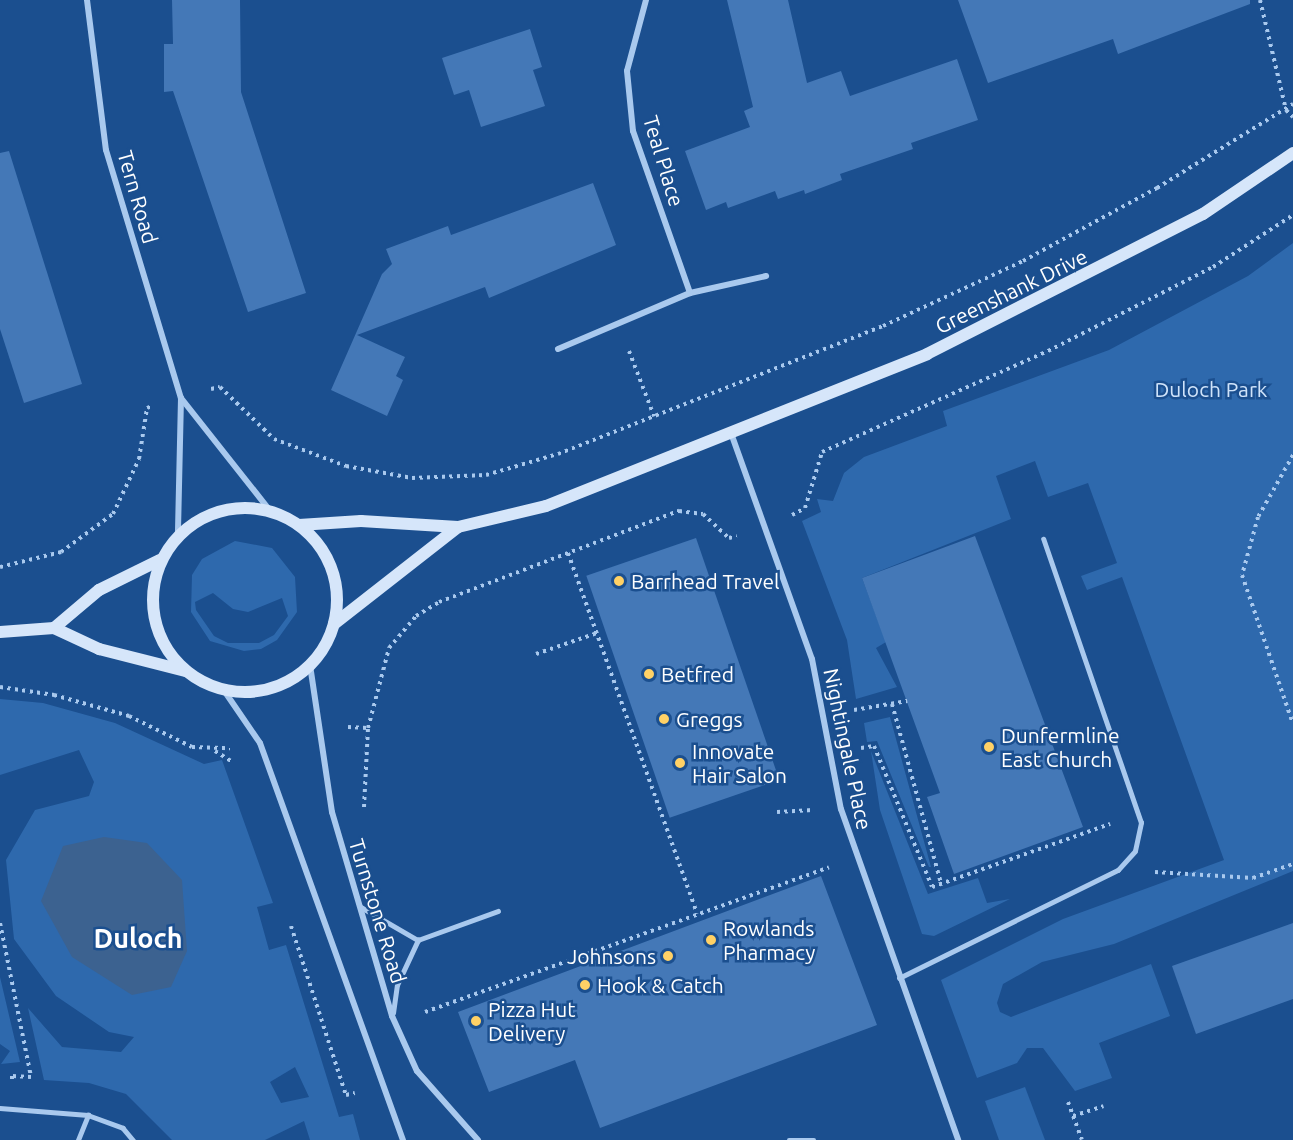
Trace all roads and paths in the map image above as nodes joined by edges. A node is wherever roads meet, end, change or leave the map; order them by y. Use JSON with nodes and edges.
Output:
{"nodes":[{"id":1,"x":87,"y":0,"type":"edge"},
{"id":2,"x":646,"y":0,"type":"edge"},
{"id":3,"x":1260,"y":0,"type":"edge"},
{"id":4,"x":1293,"y":104,"type":"edge"},
{"id":5,"x":1286,"y":110,"type":"junction"},
{"id":6,"x":1293,"y":117,"type":"edge"},
{"id":7,"x":1293,"y":153,"type":"edge"},
{"id":8,"x":766,"y":276,"type":"dead end"},
{"id":9,"x":690,"y":293,"type":"junction"},
{"id":10,"x":618,"y":325,"type":"junction"},
{"id":11,"x":558,"y":349,"type":"dead end"},
{"id":12,"x":181,"y":398,"type":"junction"},
{"id":13,"x":654,"y":416,"type":"junction"},
{"id":14,"x":731,"y":433,"type":"junction"},
{"id":15,"x":1293,"y":455,"type":"edge"},
{"id":16,"x":271,"y":512,"type":"junction"},
{"id":17,"x":299,"y":525,"type":"junction"},
{"id":18,"x":458,"y":527,"type":"junction"},
{"id":19,"x":178,"y":535,"type":"junction"},
{"id":20,"x":1043,"y":539,"type":"dead end"},
{"id":21,"x":568,"y":553,"type":"dead end"},
{"id":22,"x":160,"y":560,"type":"junction"},
{"id":23,"x":0,"y":567,"type":"edge"},
{"id":24,"x":334,"y":624,"type":"junction"},
{"id":25,"x":54,"y":628,"type":"junction"},
{"id":26,"x":0,"y":632,"type":"edge"},
{"id":27,"x":597,"y":633,"type":"junction"},
{"id":28,"x":536,"y":654,"type":"dead end"},
{"id":29,"x":310,"y":665,"type":"junction"},
{"id":30,"x":186,"y":671,"type":"junction"},
{"id":31,"x":0,"y":687,"type":"edge"},
{"id":32,"x":223,"y":689,"type":"junction"},
{"id":33,"x":907,"y":701,"type":"dead end"},
{"id":34,"x":892,"y":704,"type":"junction"},
{"id":35,"x":854,"y":710,"type":"dead end"},
{"id":36,"x":1293,"y":724,"type":"edge"},
{"id":37,"x":861,"y":748,"type":"dead end"},
{"id":38,"x":215,"y":751,"type":"dead end"},
{"id":39,"x":810,"y":810,"type":"dead end"},
{"id":40,"x":777,"y":812,"type":"dead end"},
{"id":41,"x":1115,"y":822,"type":"dead end"},
{"id":42,"x":1293,"y":864,"type":"edge"},
{"id":43,"x":829,"y":867,"type":"dead end"},
{"id":44,"x":1118,"y":870,"type":"junction"},
{"id":45,"x":941,"y":883,"type":"junction"},
{"id":46,"x":357,"y":905,"type":"junction"},
{"id":47,"x":498,"y":911,"type":"dead end"},
{"id":48,"x":697,"y":914,"type":"junction"},
{"id":49,"x":0,"y":923,"type":"edge"},
{"id":50,"x":418,"y":940,"type":"junction"},
{"id":51,"x":899,"y":978,"type":"junction"},
{"id":52,"x":425,"y":1012,"type":"dead end"},
{"id":53,"x":392,"y":1016,"type":"junction"},
{"id":54,"x":1068,"y":1102,"type":"dead end"},
{"id":55,"x":1102,"y":1106,"type":"dead end"},
{"id":56,"x":0,"y":1108,"type":"edge"},
{"id":57,"x":11,"y":1109,"type":"junction"},
{"id":58,"x":88,"y":1115,"type":"junction"},
{"id":59,"x":1073,"y":1116,"type":"junction"},
{"id":60,"x":78,"y":1140,"type":"edge"},
{"id":61,"x":133,"y":1140,"type":"edge"},
{"id":62,"x":403,"y":1140,"type":"edge"},
{"id":63,"x":478,"y":1140,"type":"edge"},
{"id":64,"x":789,"y":1140,"type":"edge"},
{"id":65,"x":814,"y":1140,"type":"edge"},
{"id":66,"x":958,"y":1140,"type":"edge"},
{"id":67,"x":1082,"y":1140,"type":"edge"}],
"edges":[{"from":1,"to":12,"type":"street","name":"Tern Road"},
{"from":2,"to":9,"type":"street","name":"Teal Place"},
{"from":3,"to":5,"type":"path"},
{"from":4,"to":5,"type":"path"},
{"from":5,"to":6,"type":"path"},
{"from":5,"to":13,"type":"path"},
{"from":7,"to":14,"type":"street","name":"Greenshank Drive"},
{"from":8,"to":9,"type":"street"},
{"from":9,"to":10,"type":"street"},
{"from":10,"to":11,"type":"street"},
{"from":10,"to":13,"type":"path"},
{"from":12,"to":13,"type":"path"},
{"from":12,"to":16,"type":"street","name":"Tern Road"},
{"from":12,"to":19,"type":"street","name":"Tern Road"},
{"from":12,"to":23,"type":"path"},
{"from":14,"to":18,"type":"street","name":"Greenshank Drive"},
{"from":14,"to":51,"type":"street","name":"Nightingale Place"},
{"from":15,"to":36,"type":"path"},
{"from":16,"to":17,"type":"street"},
{"from":16,"to":19,"type":"street"},
{"from":17,"to":18,"type":"street"},
{"from":17,"to":24,"type":"street"},
{"from":18,"to":24,"type":"street"},
{"from":19,"to":22,"type":"street"},
{"from":20,"to":44,"type":"lane"},
{"from":21,"to":27,"type":"path"},
{"from":22,"to":25,"type":"street"},
{"from":22,"to":30,"type":"street"},
{"from":24,"to":29,"type":"street"},
{"from":25,"to":26,"type":"street"},
{"from":25,"to":30,"type":"street"},
{"from":27,"to":28,"type":"path"},
{"from":27,"to":48,"type":"path"},
{"from":29,"to":32,"type":"street"},
{"from":29,"to":46,"type":"street","name":"Turnstone Road"},
{"from":30,"to":32,"type":"street"},
{"from":31,"to":38,"type":"path"},
{"from":32,"to":62,"type":"street"},
{"from":33,"to":34,"type":"path"},
{"from":34,"to":35,"type":"path"},
{"from":34,"to":45,"type":"path"},
{"from":37,"to":45,"type":"path"},
{"from":39,"to":40,"type":"path"},
{"from":41,"to":45,"type":"path"},
{"from":42,"to":44,"type":"path"},
{"from":43,"to":48,"type":"path"},
{"from":44,"to":51,"type":"lane"},
{"from":46,"to":50,"type":"lane"},
{"from":46,"to":53,"type":"street","name":"Turnstone Road"},
{"from":47,"to":50,"type":"lane"},
{"from":48,"to":52,"type":"path"},
{"from":49,"to":57,"type":"path"},
{"from":50,"to":53,"type":"lane"},
{"from":51,"to":66,"type":"street","name":"Nightingale Place"},
{"from":53,"to":63,"type":"street","name":"Turnstone Road"},
{"from":54,"to":59,"type":"path"},
{"from":55,"to":59,"type":"path"},
{"from":56,"to":57,"type":"lane"},
{"from":57,"to":58,"type":"lane"},
{"from":58,"to":60,"type":"lane"},
{"from":58,"to":61,"type":"lane"},
{"from":59,"to":67,"type":"path"},
{"from":64,"to":65,"type":"lane"}]}
